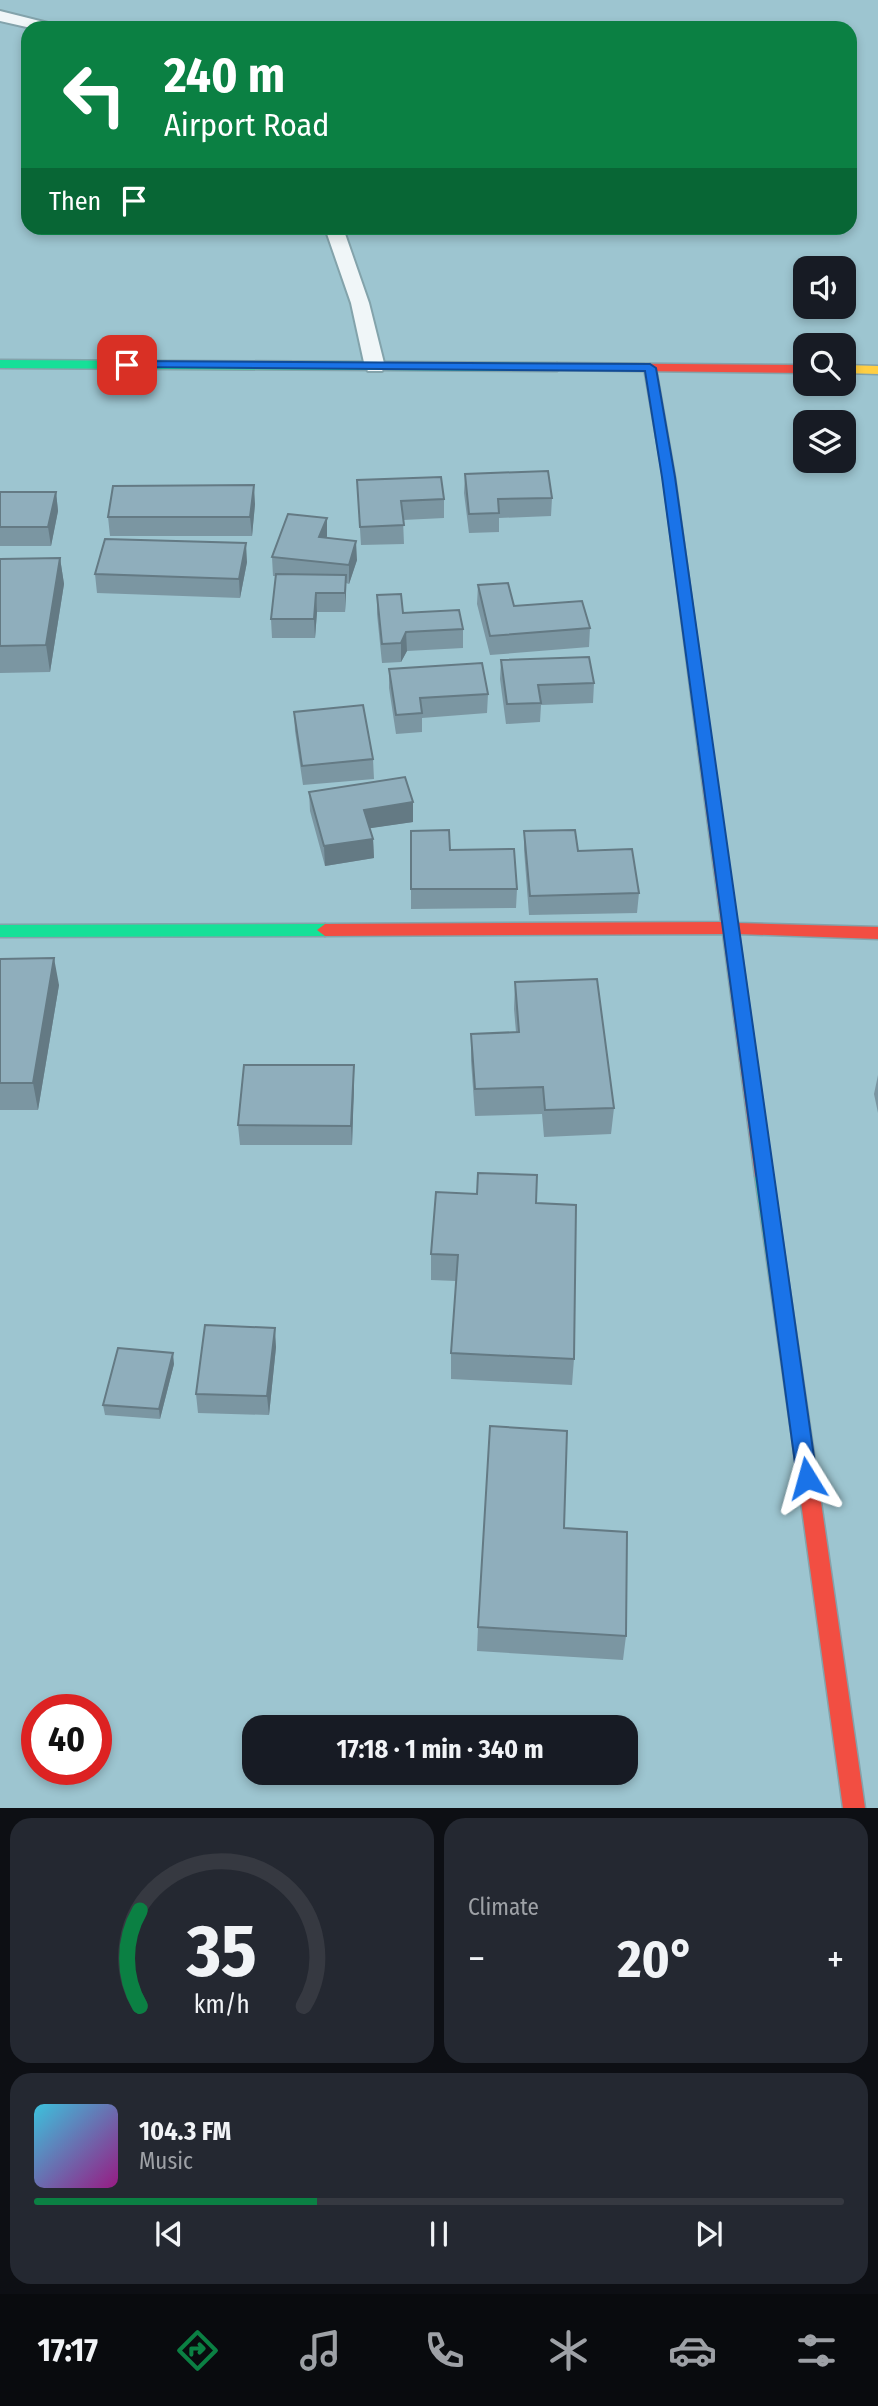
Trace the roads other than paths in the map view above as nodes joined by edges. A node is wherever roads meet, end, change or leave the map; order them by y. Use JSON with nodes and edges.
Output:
{"nodes":[{"id":1,"x":0,"y":16,"type":"edge"},
{"id":2,"x":21,"y":21,"type":"edge"},
{"id":3,"x":336,"y":235,"type":"edge"},
{"id":4,"x":0,"y":364,"type":"edge"},
{"id":5,"x":375,"y":367,"type":"junction"},
{"id":6,"x":650,"y":368,"type":"junction"},
{"id":7,"x":793,"y":369,"type":"edge"},
{"id":8,"x":856,"y":369,"type":"edge"},
{"id":9,"x":878,"y":370,"type":"edge"},
{"id":10,"x":729,"y":928,"type":"junction"},
{"id":11,"x":0,"y":931,"type":"edge"},
{"id":12,"x":878,"y":933,"type":"edge"},
{"id":13,"x":854,"y":1808,"type":"edge"}],
"edges":[{"from":1,"to":2,"type":"lane"},
{"from":3,"to":5,"type":"lane"},
{"from":4,"to":5,"type":"street"},
{"from":5,"to":6,"type":"street"},
{"from":6,"to":7,"type":"street"},
{"from":6,"to":10,"type":"street"},
{"from":8,"to":9,"type":"street"},
{"from":10,"to":11,"type":"street"},
{"from":10,"to":12,"type":"street"},
{"from":10,"to":13,"type":"street"}]}
